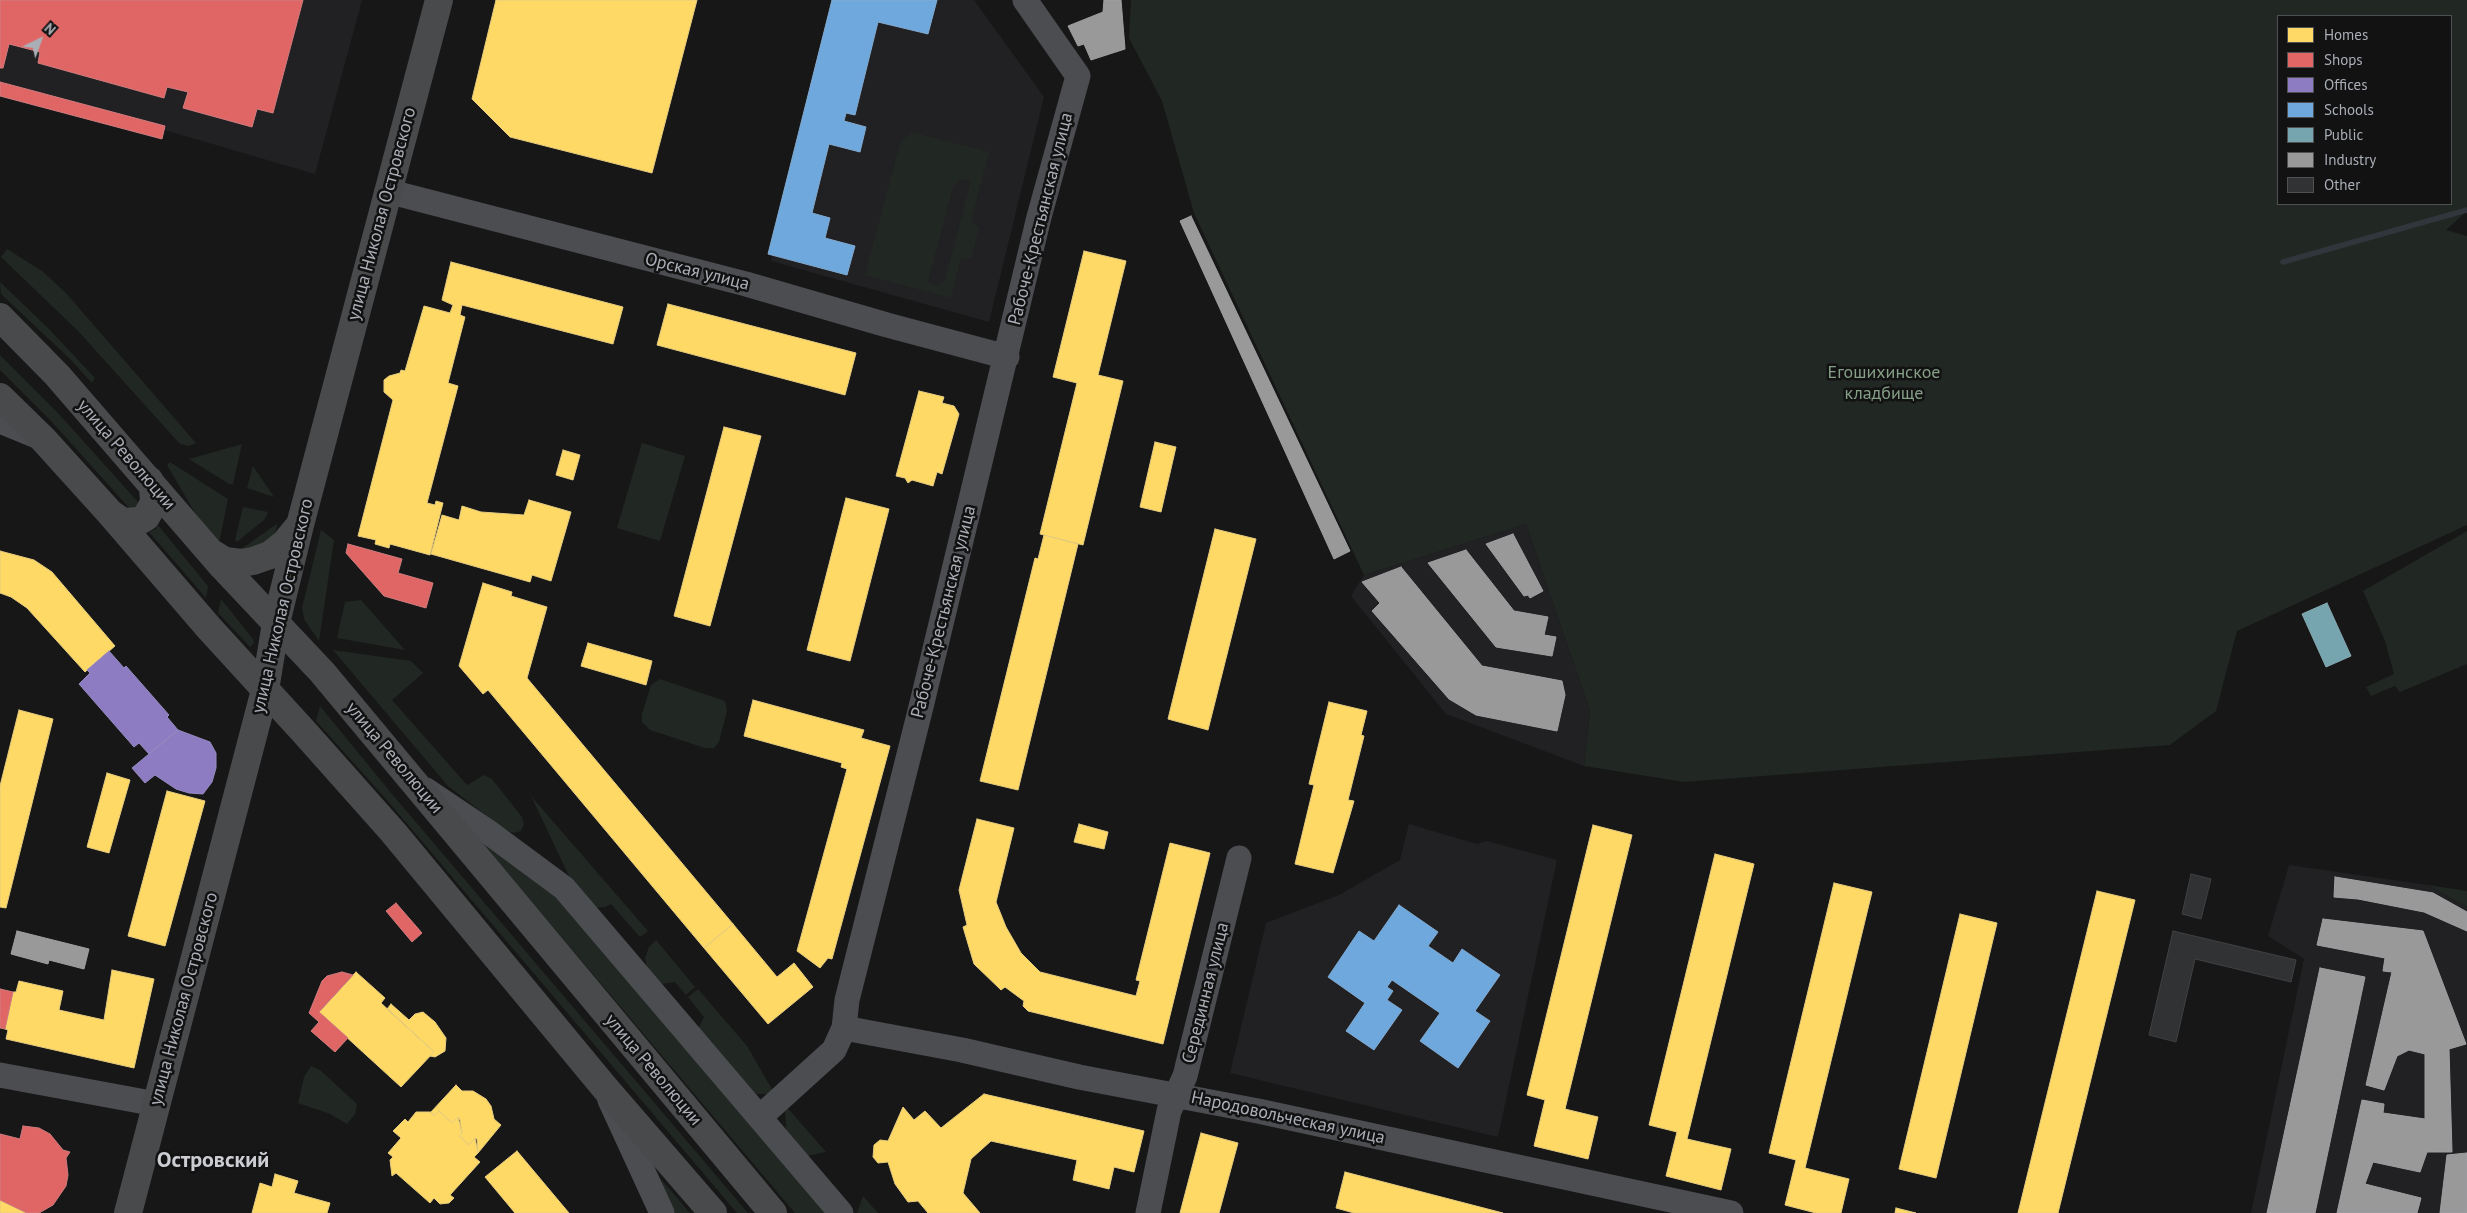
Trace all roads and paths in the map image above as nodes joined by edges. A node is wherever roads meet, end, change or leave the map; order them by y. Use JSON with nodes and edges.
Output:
{"nodes":[{"id":1,"x":439,"y":0,"type":"edge"},
{"id":2,"x":1025,"y":0,"type":"edge"},
{"id":3,"x":386,"y":191,"type":"junction"},
{"id":4,"x":0,"y":317,"type":"edge"},
{"id":5,"x":1007,"y":357,"type":"junction"},
{"id":6,"x":0,"y":397,"type":"edge"},
{"id":7,"x":0,"y":421,"type":"edge"},
{"id":8,"x":43,"y":439,"type":"junction"},
{"id":9,"x":149,"y":480,"type":"junction"},
{"id":10,"x":110,"y":513,"type":"junction"},
{"id":11,"x":300,"y":525,"type":"junction"},
{"id":12,"x":210,"y":552,"type":"junction"},
{"id":13,"x":276,"y":624,"type":"junction"},
{"id":14,"x":265,"y":690,"type":"junction"},
{"id":15,"x":414,"y":782,"type":"junction"},
{"id":16,"x":1239,"y":858,"type":"dead end"},
{"id":17,"x":844,"y":1028,"type":"junction"},
{"id":18,"x":0,"y":1075,"type":"edge"},
{"id":19,"x":605,"y":1088,"type":"junction"},
{"id":20,"x":1177,"y":1095,"type":"junction"},
{"id":21,"x":156,"y":1104,"type":"junction"},
{"id":22,"x":760,"y":1117,"type":"junction"},
{"id":23,"x":128,"y":1213,"type":"edge"},
{"id":24,"x":662,"y":1213,"type":"edge"},
{"id":25,"x":713,"y":1213,"type":"edge"},
{"id":26,"x":773,"y":1213,"type":"edge"},
{"id":27,"x":841,"y":1213,"type":"edge"},
{"id":28,"x":1148,"y":1213,"type":"edge"},
{"id":29,"x":1731,"y":1213,"type":"edge"}],
"edges":[{"from":1,"to":3,"type":"main road","name":"улица Николая Островского"},
{"from":2,"to":5,"type":"street","name":"Рабоче-Крестьянская улица"},
{"from":3,"to":5,"type":"street","name":"Орская улица"},
{"from":3,"to":11,"type":"main road","name":"улица Николая Островского"},
{"from":4,"to":9,"type":"main road","name":"улица Революции"},
{"from":5,"to":17,"type":"street","name":"Рабоче-Крестьянская улица"},
{"from":6,"to":8,"type":"main road"},
{"from":7,"to":8,"type":"street"},
{"from":8,"to":10,"type":"main road"},
{"from":9,"to":10,"type":"main road"},
{"from":9,"to":12,"type":"main road","name":"улица Революции"},
{"from":10,"to":14,"type":"main road"},
{"from":11,"to":12,"type":"main road"},
{"from":11,"to":13,"type":"main road","name":"улица Николая Островского"},
{"from":12,"to":13,"type":"main road","name":"улица Революции"},
{"from":13,"to":14,"type":"main road","name":"улица Николая Островского"},
{"from":13,"to":15,"type":"main road","name":"улица Революции"},
{"from":14,"to":19,"type":"main road"},
{"from":14,"to":21,"type":"main road","name":"улица Николая Островского"},
{"from":15,"to":22,"type":"street"},
{"from":15,"to":26,"type":"main road","name":"улица Революции"},
{"from":16,"to":20,"type":"street","name":"Серединная улица"},
{"from":17,"to":20,"type":"street","name":"Народовольческая улица"},
{"from":17,"to":22,"type":"street","name":"Рабоче-Крестьянская улица"},
{"from":18,"to":21,"type":"street"},
{"from":19,"to":24,"type":"street"},
{"from":19,"to":25,"type":"main road"},
{"from":20,"to":28,"type":"street","name":"Серединная улица"},
{"from":20,"to":29,"type":"street","name":"Народовольческая улица"},
{"from":21,"to":23,"type":"main road","name":"улица Николая Островского"},
{"from":22,"to":27,"type":"street"}]}
